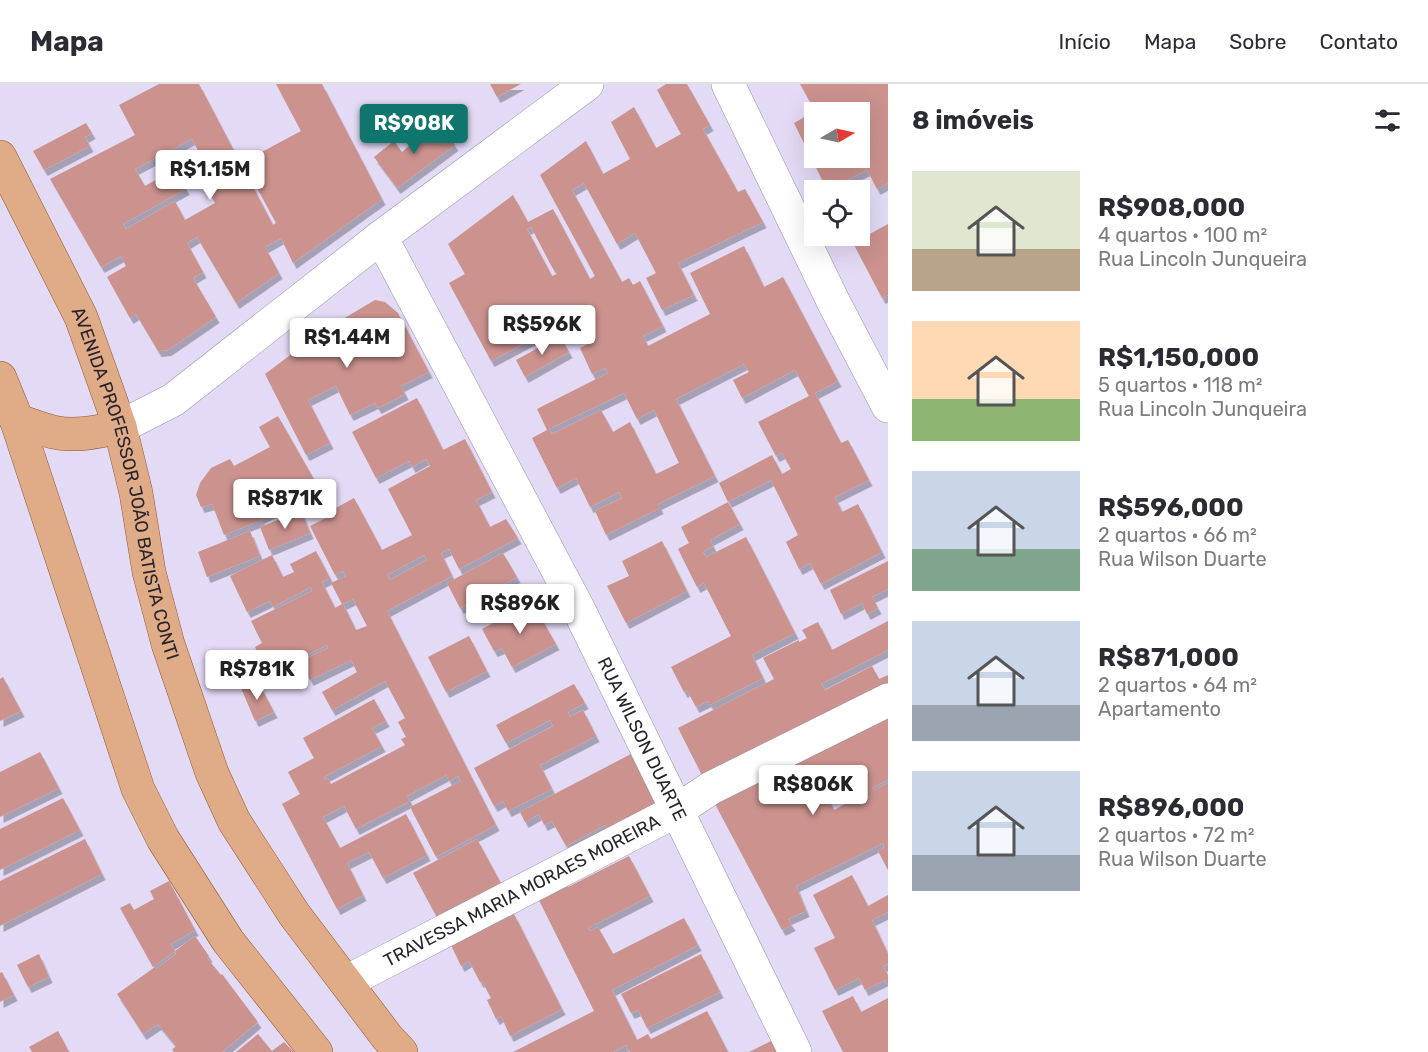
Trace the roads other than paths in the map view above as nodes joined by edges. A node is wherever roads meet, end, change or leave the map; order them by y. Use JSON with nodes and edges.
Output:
{"nodes":[{"id":1,"x":587,"y":84,"type":"edge"},
{"id":2,"x":728,"y":84,"type":"edge"},
{"id":3,"x":0,"y":158,"type":"edge"},
{"id":4,"x":381,"y":237,"type":"junction"},
{"id":5,"x":0,"y":378,"type":"edge"},
{"id":6,"x":888,"y":406,"type":"edge"},
{"id":7,"x":16,"y":420,"type":"junction"},
{"id":8,"x":120,"y":427,"type":"junction"},
{"id":9,"x":888,"y":700,"type":"edge"},
{"id":10,"x":678,"y":810,"type":"junction"},
{"id":11,"x":346,"y":982,"type":"junction"},
{"id":12,"x":316,"y":1052,"type":"edge"},
{"id":13,"x":401,"y":1052,"type":"edge"},
{"id":14,"x":795,"y":1052,"type":"edge"}],
"edges":[{"from":1,"to":4,"type":"street"},
{"from":2,"to":6,"type":"street"},
{"from":3,"to":8,"type":"main road","name":"AVENIDA PROFESSOR JOÃO BATISTA CONTI"},
{"from":4,"to":8,"type":"street"},
{"from":4,"to":10,"type":"street","name":"RUA WILSON DUARTE"},
{"from":5,"to":7,"type":"main road"},
{"from":7,"to":8,"type":"main road"},
{"from":7,"to":12,"type":"main road"},
{"from":8,"to":11,"type":"main road","name":"AVENIDA PROFESSOR JOÃO BATISTA CONTI"},
{"from":9,"to":10,"type":"street","name":"TRAVESSA MARIA MORAES MOREIRA"},
{"from":10,"to":11,"type":"street","name":"TRAVESSA MARIA MORAES MOREIRA"},
{"from":10,"to":14,"type":"street","name":"RUA WILSON DUARTE"},
{"from":11,"to":13,"type":"main road","name":"AVENIDA PROFESSOR JOÃO BATISTA CONTI"}]}
